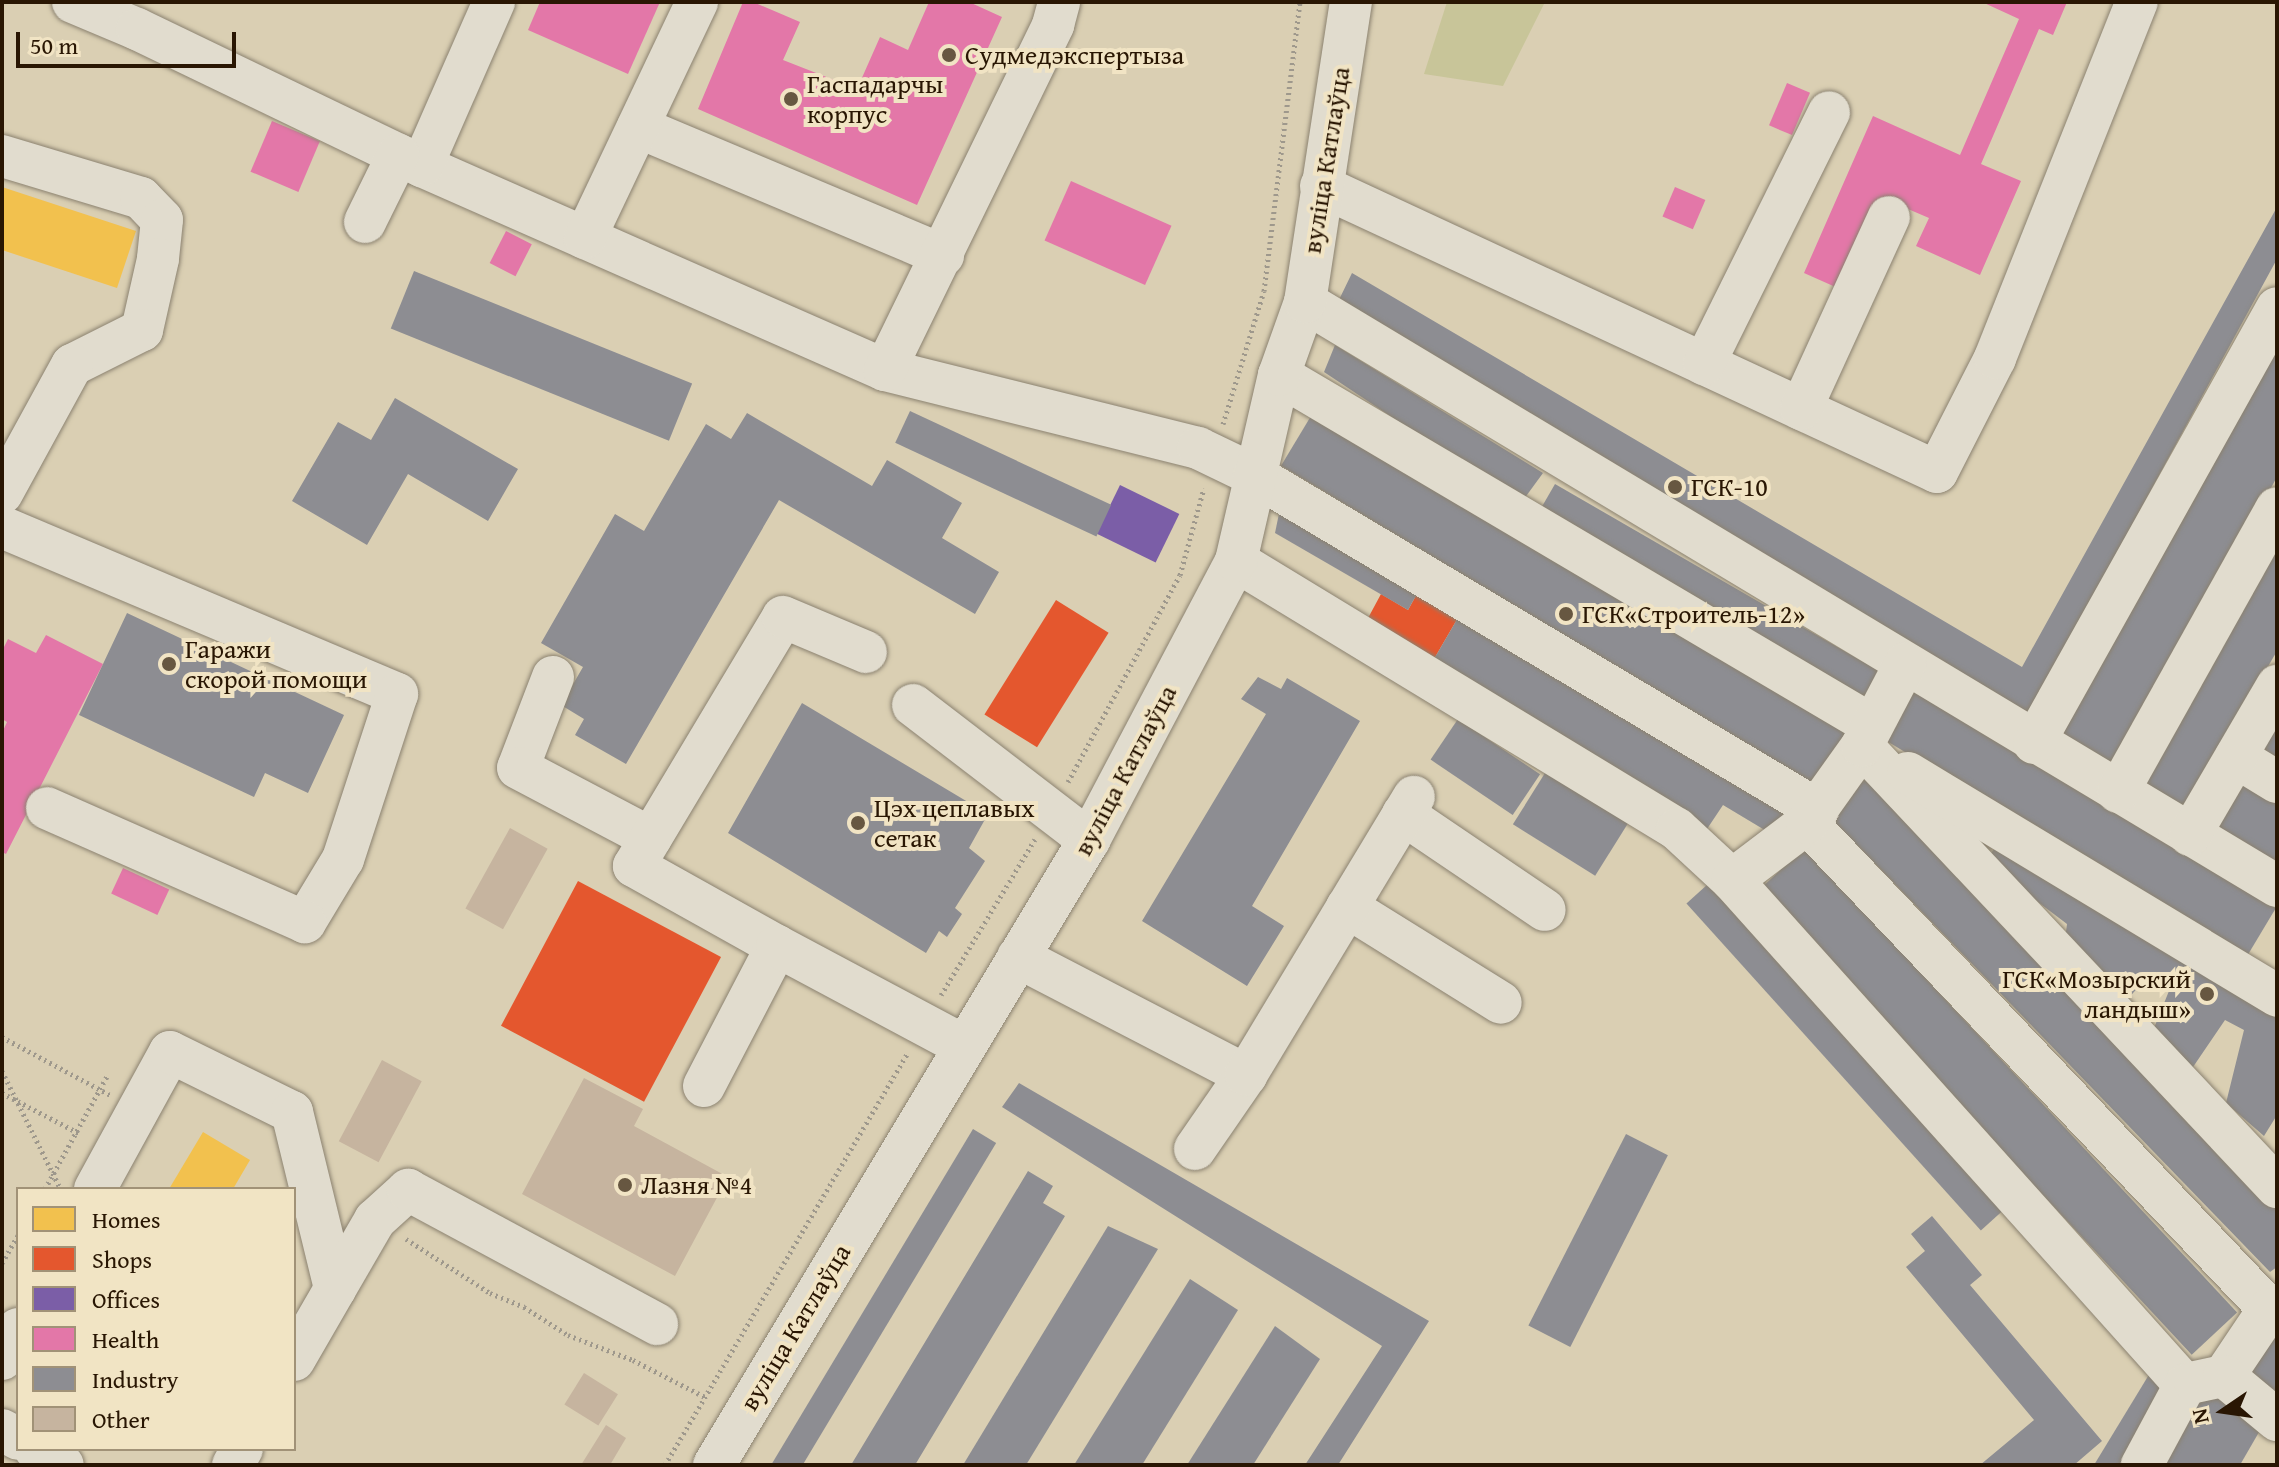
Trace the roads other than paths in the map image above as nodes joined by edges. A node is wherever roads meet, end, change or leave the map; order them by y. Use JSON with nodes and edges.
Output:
{"nodes":[{"id":1,"x":73,"y":2,"type":"edge"},
{"id":2,"x":494,"y":2,"type":"edge"},
{"id":3,"x":697,"y":2,"type":"edge"},
{"id":4,"x":1059,"y":2,"type":"edge"},
{"id":5,"x":1351,"y":2,"type":"edge"},
{"id":6,"x":2137,"y":2,"type":"edge"},
{"id":7,"x":145,"y":16,"type":"edge"},
{"id":8,"x":1829,"y":112,"type":"dead end"},
{"id":9,"x":638,"y":127,"type":"junction"},
{"id":10,"x":2,"y":156,"type":"edge"},
{"id":11,"x":410,"y":160,"type":"junction"},
{"id":12,"x":1321,"y":186,"type":"junction"},
{"id":13,"x":1889,"y":217,"type":"dead end"},
{"id":14,"x":365,"y":222,"type":"dead end"},
{"id":15,"x":585,"y":238,"type":"junction"},
{"id":16,"x":943,"y":255,"type":"junction"},
{"id":17,"x":1305,"y":302,"type":"junction"},
{"id":18,"x":2277,"y":308,"type":"edge"},
{"id":19,"x":1704,"y":364,"type":"junction"},
{"id":20,"x":885,"y":370,"type":"junction"},
{"id":21,"x":1279,"y":375,"type":"junction"},
{"id":22,"x":1801,"y":409,"type":"junction"},
{"id":23,"x":1254,"y":475,"type":"junction"},
{"id":24,"x":2277,"y":508,"type":"edge"},
{"id":25,"x":4,"y":526,"type":"edge"},
{"id":26,"x":1236,"y":561,"type":"junction"},
{"id":27,"x":866,"y":652,"type":"dead end"},
{"id":28,"x":1905,"y":664,"type":"junction"},
{"id":29,"x":553,"y":677,"type":"dead end"},
{"id":30,"x":2277,"y":686,"type":"edge"},
{"id":31,"x":913,"y":705,"type":"dead end"},
{"id":32,"x":1867,"y":735,"type":"junction"},
{"id":33,"x":2034,"y":743,"type":"junction"},
{"id":34,"x":2236,"y":757,"type":"junction"},
{"id":35,"x":2277,"y":782,"type":"edge"},
{"id":36,"x":2118,"y":792,"type":"junction"},
{"id":37,"x":47,"y":808,"type":"dead end"},
{"id":38,"x":1812,"y":816,"type":"junction"},
{"id":39,"x":2190,"y":835,"type":"junction"},
{"id":40,"x":651,"y":838,"type":"junction"},
{"id":41,"x":1089,"y":840,"type":"junction"},
{"id":42,"x":1732,"y":880,"type":"junction"},
{"id":43,"x":2277,"y":886,"type":"edge"},
{"id":44,"x":1347,"y":907,"type":"junction"},
{"id":45,"x":1545,"y":910,"type":"dead end"},
{"id":46,"x":777,"y":946,"type":"junction"},
{"id":47,"x":1018,"y":957,"type":"junction"},
{"id":48,"x":2277,"y":996,"type":"edge"},
{"id":49,"x":1501,"y":1003,"type":"dead end"},
{"id":50,"x":964,"y":1046,"type":"junction"},
{"id":51,"x":1246,"y":1075,"type":"junction"},
{"id":52,"x":704,"y":1086,"type":"dead end"},
{"id":53,"x":1195,"y":1149,"type":"dead end"},
{"id":54,"x":2275,"y":1181,"type":"edge"},
{"id":55,"x":96,"y":1187,"type":"edge"},
{"id":56,"x":335,"y":1289,"type":"junction"},
{"id":57,"x":657,"y":1324,"type":"dead end"},
{"id":58,"x":16,"y":1333,"type":"edge"},
{"id":59,"x":296,"y":1357,"type":"edge"},
{"id":60,"x":2,"y":1359,"type":"edge"},
{"id":61,"x":2204,"y":1380,"type":"junction"},
{"id":62,"x":2277,"y":1420,"type":"edge"},
{"id":63,"x":38,"y":1451,"type":"edge"},
{"id":64,"x":63,"y":1465,"type":"edge"},
{"id":65,"x":714,"y":1465,"type":"edge"},
{"id":66,"x":2142,"y":1465,"type":"edge"}],
"edges":[{"from":1,"to":7,"type":"street"},
{"from":2,"to":11,"type":"street"},
{"from":3,"to":9,"type":"street"},
{"from":4,"to":16,"type":"street"},
{"from":5,"to":12,"type":"street","name":"вуліца Катлаўца"},
{"from":6,"to":22,"type":"street"},
{"from":7,"to":11,"type":"street"},
{"from":8,"to":19,"type":"street"},
{"from":9,"to":15,"type":"street"},
{"from":9,"to":16,"type":"street"},
{"from":10,"to":25,"type":"street"},
{"from":11,"to":14,"type":"street"},
{"from":11,"to":15,"type":"street"},
{"from":12,"to":17,"type":"street","name":"вуліца Катлаўца"},
{"from":12,"to":19,"type":"street"},
{"from":13,"to":22,"type":"street"},
{"from":15,"to":20,"type":"street"},
{"from":16,"to":20,"type":"street"},
{"from":17,"to":21,"type":"street","name":"вуліца Катлаўца"},
{"from":17,"to":28,"type":"street"},
{"from":18,"to":33,"type":"street"},
{"from":19,"to":22,"type":"street"},
{"from":20,"to":23,"type":"street"},
{"from":21,"to":23,"type":"street","name":"вуліца Катлаўца"},
{"from":21,"to":32,"type":"street"},
{"from":23,"to":26,"type":"street","name":"вуліца Катлаўца"},
{"from":23,"to":38,"type":"street"},
{"from":24,"to":36,"type":"street"},
{"from":25,"to":37,"type":"street"},
{"from":26,"to":41,"type":"street","name":"вуліца Катлаўца"},
{"from":26,"to":42,"type":"street"},
{"from":27,"to":40,"type":"street"},
{"from":28,"to":32,"type":"street"},
{"from":28,"to":33,"type":"street"},
{"from":29,"to":40,"type":"street"},
{"from":30,"to":34,"type":"street"},
{"from":31,"to":41,"type":"street"},
{"from":32,"to":38,"type":"street"},
{"from":32,"to":48,"type":"street"},
{"from":32,"to":54,"type":"street"},
{"from":33,"to":36,"type":"street"},
{"from":34,"to":35,"type":"street"},
{"from":34,"to":39,"type":"street"},
{"from":36,"to":39,"type":"street"},
{"from":38,"to":42,"type":"street"},
{"from":38,"to":61,"type":"street"},
{"from":39,"to":43,"type":"street"},
{"from":40,"to":46,"type":"street"},
{"from":41,"to":47,"type":"street","name":"вуліца Катлаўца"},
{"from":42,"to":61,"type":"street"},
{"from":44,"to":45,"type":"street"},
{"from":44,"to":49,"type":"street"},
{"from":44,"to":51,"type":"street"},
{"from":46,"to":50,"type":"street"},
{"from":46,"to":52,"type":"street"},
{"from":47,"to":50,"type":"street","name":"вуліца Катлаўца"},
{"from":47,"to":51,"type":"street"},
{"from":50,"to":65,"type":"street","name":"вуліца Катлаўца"},
{"from":51,"to":53,"type":"street"},
{"from":55,"to":56,"type":"street"},
{"from":56,"to":57,"type":"street"},
{"from":56,"to":59,"type":"street"},
{"from":58,"to":60,"type":"street"},
{"from":61,"to":62,"type":"street"},
{"from":61,"to":66,"type":"street"},
{"from":63,"to":64,"type":"street"}]}
